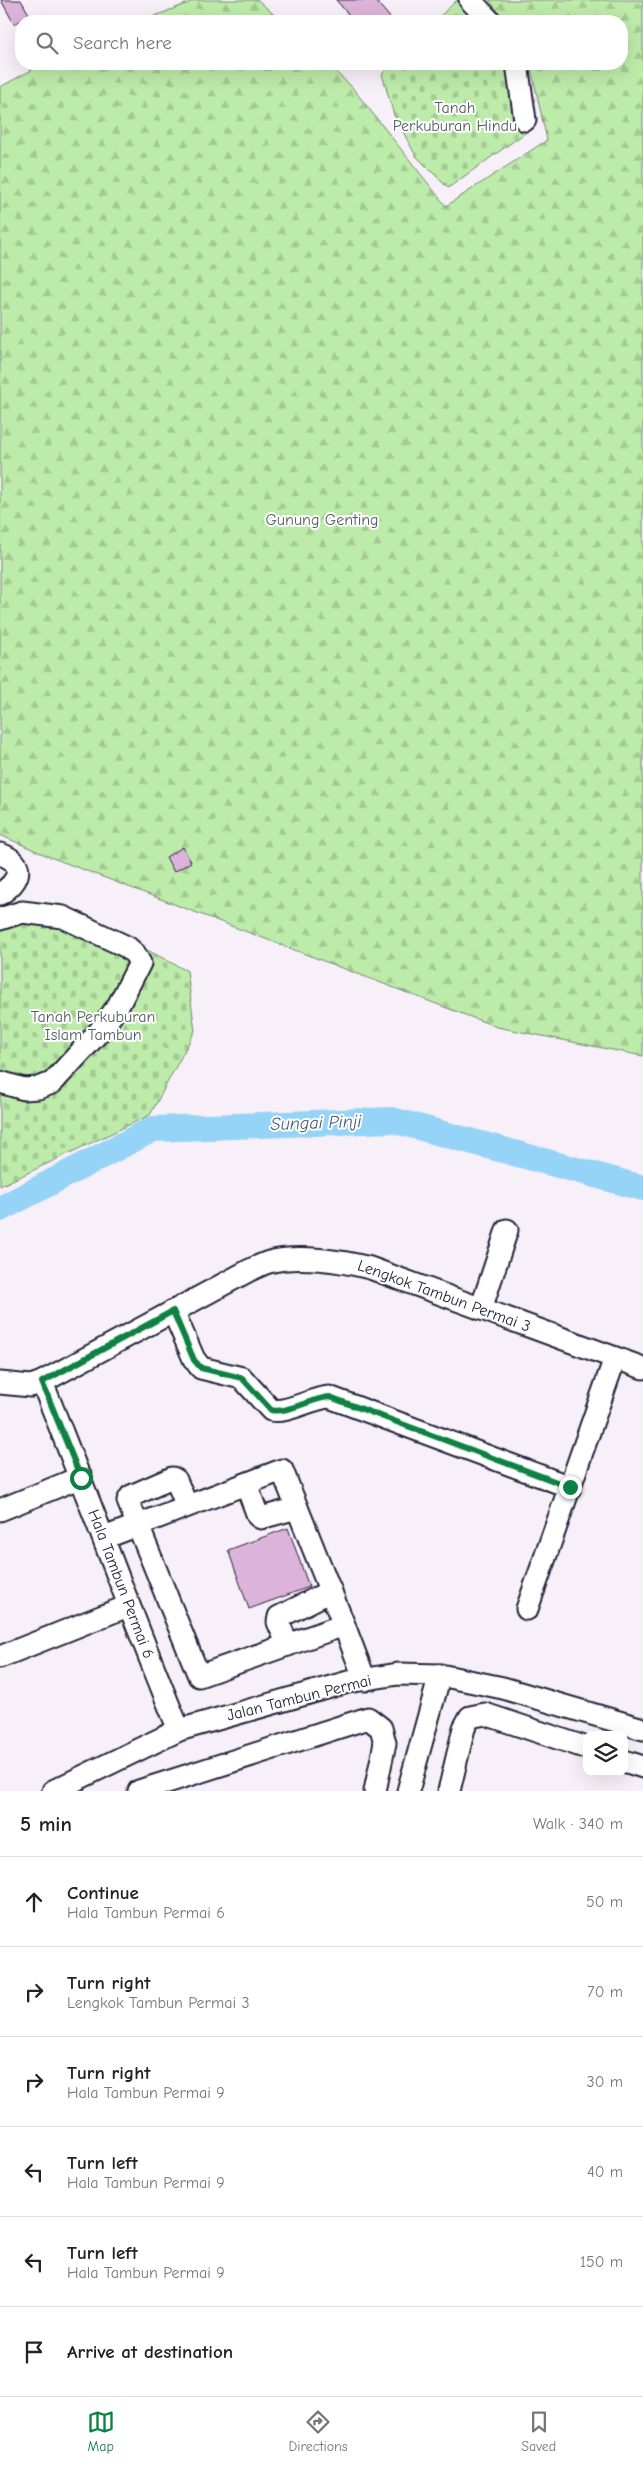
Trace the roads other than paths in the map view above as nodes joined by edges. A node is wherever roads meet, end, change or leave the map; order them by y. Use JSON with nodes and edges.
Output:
{"nodes":[{"id":1,"x":470,"y":0,"type":"edge"},
{"id":2,"x":484,"y":15,"type":"edge"},
{"id":3,"x":518,"y":70,"type":"edge"},
{"id":4,"x":525,"y":120,"type":"dead end"},
{"id":5,"x":0,"y":854,"type":"edge"},
{"id":6,"x":0,"y":894,"type":"edge"},
{"id":7,"x":0,"y":918,"type":"edge"},
{"id":8,"x":0,"y":1082,"type":"edge"},
{"id":9,"x":507,"y":1230,"type":"dead end"},
{"id":10,"x":481,"y":1309,"type":"junction"},
{"id":11,"x":173,"y":1311,"type":"junction"},
{"id":12,"x":615,"y":1358,"type":"junction"},
{"id":13,"x":643,"y":1368,"type":"edge"},
{"id":14,"x":0,"y":1382,"type":"edge"},
{"id":15,"x":42,"y":1382,"type":"junction"},
{"id":16,"x":81,"y":1478,"type":"junction"},
{"id":17,"x":246,"y":1484,"type":"junction"},
{"id":18,"x":570,"y":1487,"type":"junction"},
{"id":19,"x":187,"y":1506,"type":"junction"},
{"id":20,"x":297,"y":1508,"type":"junction"},
{"id":21,"x":0,"y":1510,"type":"edge"},
{"id":22,"x":137,"y":1525,"type":"junction"},
{"id":23,"x":104,"y":1538,"type":"junction"},
{"id":24,"x":331,"y":1591,"type":"junction"},
{"id":25,"x":128,"y":1606,"type":"junction"},
{"id":26,"x":527,"y":1609,"type":"dead end"},
{"id":27,"x":344,"y":1625,"type":"junction"},
{"id":28,"x":288,"y":1645,"type":"junction"},
{"id":29,"x":0,"y":1657,"type":"edge"},
{"id":30,"x":440,"y":1675,"type":"junction"},
{"id":31,"x":365,"y":1680,"type":"junction"},
{"id":32,"x":643,"y":1729,"type":"edge"},
{"id":33,"x":179,"y":1730,"type":"junction"},
{"id":34,"x":583,"y":1747,"type":"edge"},
{"id":35,"x":628,"y":1762,"type":"edge"},
{"id":36,"x":643,"y":1767,"type":"edge"},
{"id":37,"x":53,"y":1791,"type":"edge"},
{"id":38,"x":138,"y":1791,"type":"edge"},
{"id":39,"x":375,"y":1791,"type":"edge"},
{"id":40,"x":408,"y":1791,"type":"edge"},
{"id":41,"x":449,"y":1791,"type":"edge"}],
"edges":[{"from":1,"to":2,"type":"street"},
{"from":3,"to":4,"type":"street"},
{"from":5,"to":6,"type":"street"},
{"from":7,"to":8,"type":"street"},
{"from":9,"to":10,"type":"street"},
{"from":10,"to":11,"type":"street","name":"Lengkok Tambun Permai 3"},
{"from":10,"to":12,"type":"street","name":"Lengkok Tambun Permai 3"},
{"from":11,"to":15,"type":"street","name":"Lengkok Tambun Permai 3"},
{"from":11,"to":18,"type":"street"},
{"from":12,"to":13,"type":"street","name":"Lengkok Tambun Permai 3"},
{"from":12,"to":18,"type":"street"},
{"from":14,"to":15,"type":"street","name":"Lengkok Tambun Permai 3"},
{"from":15,"to":16,"type":"street","name":"Hala Tambun Permai 6"},
{"from":16,"to":21,"type":"street"},
{"from":16,"to":23,"type":"street","name":"Hala Tambun Permai 6"},
{"from":17,"to":19,"type":"street"},
{"from":17,"to":20,"type":"street"},
{"from":17,"to":20,"type":"street"},
{"from":18,"to":26,"type":"street"},
{"from":19,"to":22,"type":"street"},
{"from":19,"to":22,"type":"street"},
{"from":20,"to":24,"type":"street"},
{"from":22,"to":23,"type":"street"},
{"from":22,"to":28,"type":"street"},
{"from":23,"to":25,"type":"street","name":"Hala Tambun Permai 6"},
{"from":24,"to":27,"type":"street"},
{"from":24,"to":28,"type":"street"},
{"from":25,"to":29,"type":"street"},
{"from":25,"to":33,"type":"street","name":"Hala Tambun Permai 6"},
{"from":27,"to":28,"type":"street"},
{"from":27,"to":31,"type":"street"},
{"from":30,"to":31,"type":"street","name":"Jalan Tambun Permai"},
{"from":30,"to":32,"type":"street","name":"Jalan Tambun Permai"},
{"from":30,"to":40,"type":"street"},
{"from":31,"to":33,"type":"street","name":"Jalan Tambun Permai"},
{"from":33,"to":37,"type":"street","name":"Jalan Tambun Permai"},
{"from":34,"to":41,"type":"street"},
{"from":35,"to":36,"type":"street"},
{"from":38,"to":39,"type":"street"}]}
